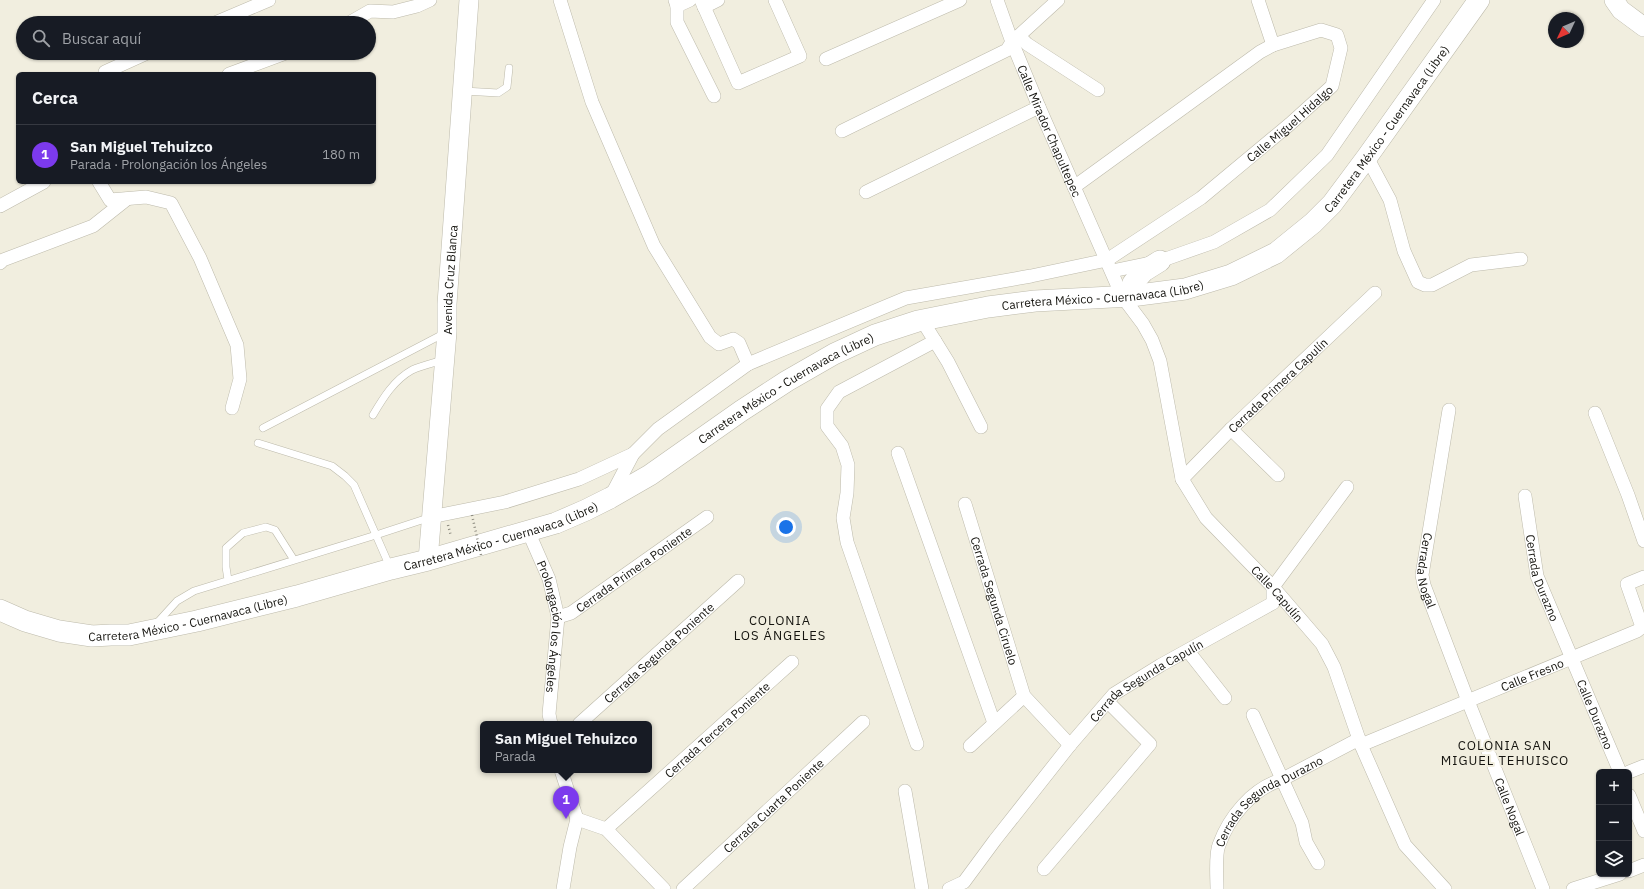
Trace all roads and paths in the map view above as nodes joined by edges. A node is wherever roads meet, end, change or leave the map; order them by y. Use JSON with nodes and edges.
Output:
{"nodes":[{"id":1,"x":269,"y":0,"type":"edge"},
{"id":2,"x":430,"y":0,"type":"edge"},
{"id":3,"x":470,"y":0,"type":"edge"},
{"id":4,"x":560,"y":0,"type":"edge"},
{"id":5,"x":690,"y":0,"type":"edge"},
{"id":6,"x":718,"y":0,"type":"edge"},
{"id":7,"x":775,"y":0,"type":"edge"},
{"id":8,"x":960,"y":0,"type":"edge"},
{"id":9,"x":997,"y":0,"type":"edge"},
{"id":10,"x":1058,"y":0,"type":"edge"},
{"id":11,"x":1258,"y":0,"type":"edge"},
{"id":12,"x":1434,"y":0,"type":"edge"},
{"id":13,"x":1479,"y":0,"type":"edge"},
{"id":14,"x":1614,"y":0,"type":"edge"},
{"id":15,"x":676,"y":3,"type":"edge"},
{"id":16,"x":703,"y":3,"type":"edge"},
{"id":17,"x":231,"y":16,"type":"edge"},
{"id":18,"x":361,"y":16,"type":"edge"},
{"id":19,"x":1644,"y":27,"type":"edge"},
{"id":20,"x":1016,"y":39,"type":"junction"},
{"id":21,"x":1273,"y":45,"type":"junction"},
{"id":22,"x":826,"y":59,"type":"dead end"},
{"id":23,"x":132,"y":60,"type":"edge"},
{"id":24,"x":267,"y":60,"type":"edge"},
{"id":25,"x":509,"y":68,"type":"dead end"},
{"id":26,"x":105,"y":72,"type":"dead end"},
{"id":27,"x":234,"y":72,"type":"edge"},
{"id":28,"x":462,"y":90,"type":"junction"},
{"id":29,"x":1098,"y":90,"type":"dead end"},
{"id":30,"x":714,"y":96,"type":"dead end"},
{"id":31,"x":1039,"y":107,"type":"junction"},
{"id":32,"x":842,"y":131,"type":"dead end"},
{"id":33,"x":1367,"y":157,"type":"junction"},
{"id":34,"x":40,"y":184,"type":"edge"},
{"id":35,"x":100,"y":184,"type":"edge"},
{"id":36,"x":1074,"y":187,"type":"junction"},
{"id":37,"x":866,"y":192,"type":"dead end"},
{"id":38,"x":127,"y":198,"type":"junction"},
{"id":39,"x":0,"y":206,"type":"edge"},
{"id":40,"x":1,"y":258,"type":"edge"},
{"id":41,"x":1521,"y":259,"type":"dead end"},
{"id":42,"x":1160,"y":261,"type":"junction"},
{"id":43,"x":1109,"y":265,"type":"junction"},
{"id":44,"x":1376,"y":293,"type":"dead end"},
{"id":45,"x":1127,"y":296,"type":"junction"},
{"id":46,"x":918,"y":321,"type":"junction"},
{"id":47,"x":447,"y":332,"type":"junction"},
{"id":48,"x":935,"y":341,"type":"junction"},
{"id":49,"x":445,"y":359,"type":"junction"},
{"id":50,"x":748,"y":364,"type":"junction"},
{"id":51,"x":232,"y":408,"type":"dead end"},
{"id":52,"x":1449,"y":410,"type":"dead end"},
{"id":53,"x":1595,"y":413,"type":"dead end"},
{"id":54,"x":373,"y":416,"type":"dead end"},
{"id":55,"x":981,"y":427,"type":"dead end"},
{"id":56,"x":263,"y":428,"type":"dead end"},
{"id":57,"x":1231,"y":429,"type":"junction"},
{"id":58,"x":258,"y":443,"type":"dead end"},
{"id":59,"x":898,"y":453,"type":"dead end"},
{"id":60,"x":633,"y":454,"type":"junction"},
{"id":61,"x":1278,"y":475,"type":"dead end"},
{"id":62,"x":1182,"y":479,"type":"junction"},
{"id":63,"x":1348,"y":487,"type":"dead end"},
{"id":64,"x":1525,"y":496,"type":"dead end"},
{"id":65,"x":610,"y":498,"type":"junction"},
{"id":66,"x":965,"y":504,"type":"dead end"},
{"id":67,"x":472,"y":515,"type":"dead end"},
{"id":68,"x":431,"y":517,"type":"junction"},
{"id":69,"x":707,"y":517,"type":"dead end"},
{"id":70,"x":528,"y":531,"type":"junction"},
{"id":71,"x":376,"y":535,"type":"junction"},
{"id":72,"x":1644,"y":541,"type":"edge"},
{"id":73,"x":481,"y":555,"type":"dead end"},
{"id":74,"x":294,"y":560,"type":"junction"},
{"id":75,"x":428,"y":560,"type":"junction"},
{"id":76,"x":391,"y":569,"type":"junction"},
{"id":77,"x":1644,"y":577,"type":"edge"},
{"id":78,"x":228,"y":580,"type":"junction"},
{"id":79,"x":738,"y":581,"type":"dead end"},
{"id":80,"x":1273,"y":587,"type":"junction"},
{"id":81,"x":0,"y":610,"type":"edge"},
{"id":82,"x":558,"y":617,"type":"junction"},
{"id":83,"x":151,"y":630,"type":"junction"},
{"id":84,"x":1188,"y":651,"type":"junction"},
{"id":85,"x":1572,"y":657,"type":"junction"},
{"id":86,"x":792,"y":662,"type":"dead end"},
{"id":87,"x":1024,"y":696,"type":"junction"},
{"id":88,"x":1226,"y":698,"type":"dead end"},
{"id":89,"x":1468,"y":701,"type":"junction"},
{"id":90,"x":1108,"y":702,"type":"junction"},
{"id":91,"x":1253,"y":715,"type":"dead end"},
{"id":92,"x":550,"y":721,"type":"edge"},
{"id":93,"x":582,"y":721,"type":"edge"},
{"id":94,"x":863,"y":722,"type":"dead end"},
{"id":95,"x":994,"y":723,"type":"junction"},
{"id":96,"x":1360,"y":742,"type":"junction"},
{"id":97,"x":918,"y":744,"type":"dead end"},
{"id":98,"x":970,"y":746,"type":"dead end"},
{"id":99,"x":1070,"y":746,"type":"junction"},
{"id":100,"x":1644,"y":766,"type":"edge"},
{"id":101,"x":1619,"y":769,"type":"edge"},
{"id":102,"x":1632,"y":771,"type":"edge"},
{"id":103,"x":562,"y":773,"type":"edge"},
{"id":104,"x":1281,"y":780,"type":"junction"},
{"id":105,"x":905,"y":791,"type":"dead end"},
{"id":106,"x":1632,"y":801,"type":"edge"},
{"id":107,"x":577,"y":819,"type":"junction"},
{"id":108,"x":606,"y":830,"type":"junction"},
{"id":109,"x":1644,"y":831,"type":"edge"},
{"id":110,"x":1318,"y":863,"type":"dead end"},
{"id":111,"x":1644,"y":865,"type":"edge"},
{"id":112,"x":1044,"y":869,"type":"dead end"},
{"id":113,"x":1632,"y":870,"type":"edge"},
{"id":114,"x":1611,"y":877,"type":"edge"},
{"id":115,"x":1439,"y":887,"type":"edge"},
{"id":116,"x":563,"y":889,"type":"edge"},
{"id":117,"x":664,"y":889,"type":"edge"},
{"id":118,"x":683,"y":889,"type":"edge"},
{"id":119,"x":922,"y":889,"type":"edge"},
{"id":120,"x":949,"y":889,"type":"edge"},
{"id":121,"x":1217,"y":889,"type":"edge"},
{"id":122,"x":1543,"y":889,"type":"edge"},
{"id":123,"x":1573,"y":889,"type":"edge"}],
"edges":[{"from":1,"to":17,"type":"street"},
{"from":2,"to":18,"type":"street"},
{"from":3,"to":28,"type":"main road","name":"Avenida Cruz Blanca"},
{"from":4,"to":50,"type":"street"},
{"from":5,"to":15,"type":"street"},
{"from":6,"to":16,"type":"street"},
{"from":7,"to":16,"type":"street"},
{"from":8,"to":22,"type":"street"},
{"from":9,"to":20,"type":"street","name":"Calle Mirador Chapultepec"},
{"from":10,"to":20,"type":"street"},
{"from":11,"to":21,"type":"street"},
{"from":12,"to":42,"type":"street"},
{"from":13,"to":33,"type":"main road","name":"Carretera México - Cuernavaca (Libre)"},
{"from":14,"to":19,"type":"main road"},
{"from":15,"to":30,"type":"street"},
{"from":20,"to":29,"type":"street"},
{"from":20,"to":31,"type":"street","name":"Calle Mirador Chapultepec"},
{"from":20,"to":32,"type":"street"},
{"from":21,"to":36,"type":"street","name":"Calle Miguel Hidalgo"},
{"from":21,"to":43,"type":"street","name":"Calle Miguel Hidalgo"},
{"from":23,"to":26,"type":"street"},
{"from":24,"to":27,"type":"street"},
{"from":25,"to":28,"type":"lane"},
{"from":28,"to":47,"type":"main road","name":"Avenida Cruz Blanca"},
{"from":31,"to":36,"type":"street","name":"Calle Mirador Chapultepec"},
{"from":31,"to":37,"type":"street"},
{"from":33,"to":41,"type":"street"},
{"from":33,"to":45,"type":"main road","name":"Carretera México - Cuernavaca (Libre)"},
{"from":34,"to":39,"type":"street"},
{"from":35,"to":38,"type":"street"},
{"from":36,"to":43,"type":"street","name":"Calle Mirador Chapultepec"},
{"from":38,"to":40,"type":"street"},
{"from":38,"to":51,"type":"street"},
{"from":42,"to":43,"type":"street"},
{"from":42,"to":45,"type":"main road"},
{"from":43,"to":45,"type":"street","name":"Calle Mirador Chapultepec"},
{"from":43,"to":50,"type":"street"},
{"from":44,"to":57,"type":"street","name":"Cerrada Primera Capulín"},
{"from":45,"to":46,"type":"main road","name":"Carretera México - Cuernavaca (Libre)"},
{"from":45,"to":62,"type":"street","name":"Calle Capulín"},
{"from":46,"to":48,"type":"street"},
{"from":46,"to":65,"type":"main road","name":"Carretera México - Cuernavaca (Libre)"},
{"from":47,"to":49,"type":"main road","name":"Avenida Cruz Blanca"},
{"from":47,"to":56,"type":"lane"},
{"from":48,"to":55,"type":"street"},
{"from":48,"to":97,"type":"street"},
{"from":49,"to":54,"type":"lane"},
{"from":49,"to":68,"type":"main road","name":"Avenida Cruz Blanca"},
{"from":50,"to":60,"type":"street"},
{"from":52,"to":89,"type":"street","name":"Cerrada Nogal"},
{"from":53,"to":72,"type":"street"},
{"from":57,"to":61,"type":"street"},
{"from":57,"to":62,"type":"street","name":"Cerrada Primera Capulín"},
{"from":58,"to":71,"type":"lane"},
{"from":59,"to":95,"type":"street"},
{"from":60,"to":65,"type":"street"},
{"from":60,"to":68,"type":"street"},
{"from":62,"to":80,"type":"street","name":"Calle Capulín"},
{"from":63,"to":80,"type":"street","name":"Cerrada Segunda Capulín"},
{"from":64,"to":85,"type":"street","name":"Cerrada Durazno"},
{"from":65,"to":70,"type":"main road","name":"Carretera México - Cuernavaca (Libre)"},
{"from":66,"to":87,"type":"street","name":"Cerrada Segunda Ciruelo"},
{"from":67,"to":73,"type":"path","bridge":true},
{"from":68,"to":71,"type":"lane"},
{"from":68,"to":75,"type":"main road","name":"Avenida Cruz Blanca"},
{"from":69,"to":82,"type":"street","name":"Cerrada Primera Poniente"},
{"from":70,"to":75,"type":"main road","name":"Carretera México - Cuernavaca (Libre)"},
{"from":70,"to":82,"type":"street","name":"Prolongación los Ángeles"},
{"from":71,"to":74,"type":"lane"},
{"from":71,"to":76,"type":"lane"},
{"from":74,"to":78,"type":"lane"},
{"from":74,"to":78,"type":"lane"},
{"from":75,"to":76,"type":"main road","name":"Carretera México - Cuernavaca (Libre)"},
{"from":76,"to":83,"type":"main road","name":"Carretera México - Cuernavaca (Libre)"},
{"from":77,"to":85,"type":"street","name":"Calle Fresno"},
{"from":78,"to":83,"type":"lane"},
{"from":79,"to":93,"type":"street","name":"Cerrada Segunda Poniente"},
{"from":80,"to":84,"type":"street","name":"Cerrada Segunda Capulín"},
{"from":80,"to":96,"type":"street","name":"Calle Capulín"},
{"from":81,"to":83,"type":"main road","name":"Carretera México - Cuernavaca (Libre)"},
{"from":82,"to":92,"type":"street","name":"Prolongación los Ángeles"},
{"from":84,"to":88,"type":"street"},
{"from":84,"to":90,"type":"street","name":"Cerrada Segunda Capulín"},
{"from":85,"to":89,"type":"street","name":"Calle Fresno"},
{"from":85,"to":101,"type":"street","name":"Calle Durazno"},
{"from":86,"to":108,"type":"street","name":"Cerrada Tercera Poniente"},
{"from":87,"to":95,"type":"street"},
{"from":87,"to":99,"type":"street"},
{"from":89,"to":96,"type":"street","name":"Calle Fresno"},
{"from":89,"to":122,"type":"street","name":"Calle Nogal"},
{"from":90,"to":99,"type":"street","name":"Cerrada Segunda Capulín"},
{"from":90,"to":112,"type":"street"},
{"from":91,"to":104,"type":"street"},
{"from":94,"to":118,"type":"street","name":"Cerrada Cuarta Poniente"},
{"from":95,"to":98,"type":"street"},
{"from":96,"to":104,"type":"street","name":"Cerrada Segunda Durazno"},
{"from":96,"to":115,"type":"street","name":"Calle Capulín"},
{"from":99,"to":120,"type":"street","name":"Cerrada Segunda Capulín"},
{"from":100,"to":102,"type":"street"},
{"from":103,"to":107,"type":"street"},
{"from":104,"to":110,"type":"street"},
{"from":104,"to":121,"type":"street","name":"Cerrada Segunda Durazno"},
{"from":105,"to":119,"type":"street"},
{"from":106,"to":109,"type":"street"},
{"from":107,"to":108,"type":"street"},
{"from":107,"to":116,"type":"street"},
{"from":108,"to":117,"type":"street"},
{"from":111,"to":113,"type":"street"},
{"from":114,"to":123,"type":"street"}]}
